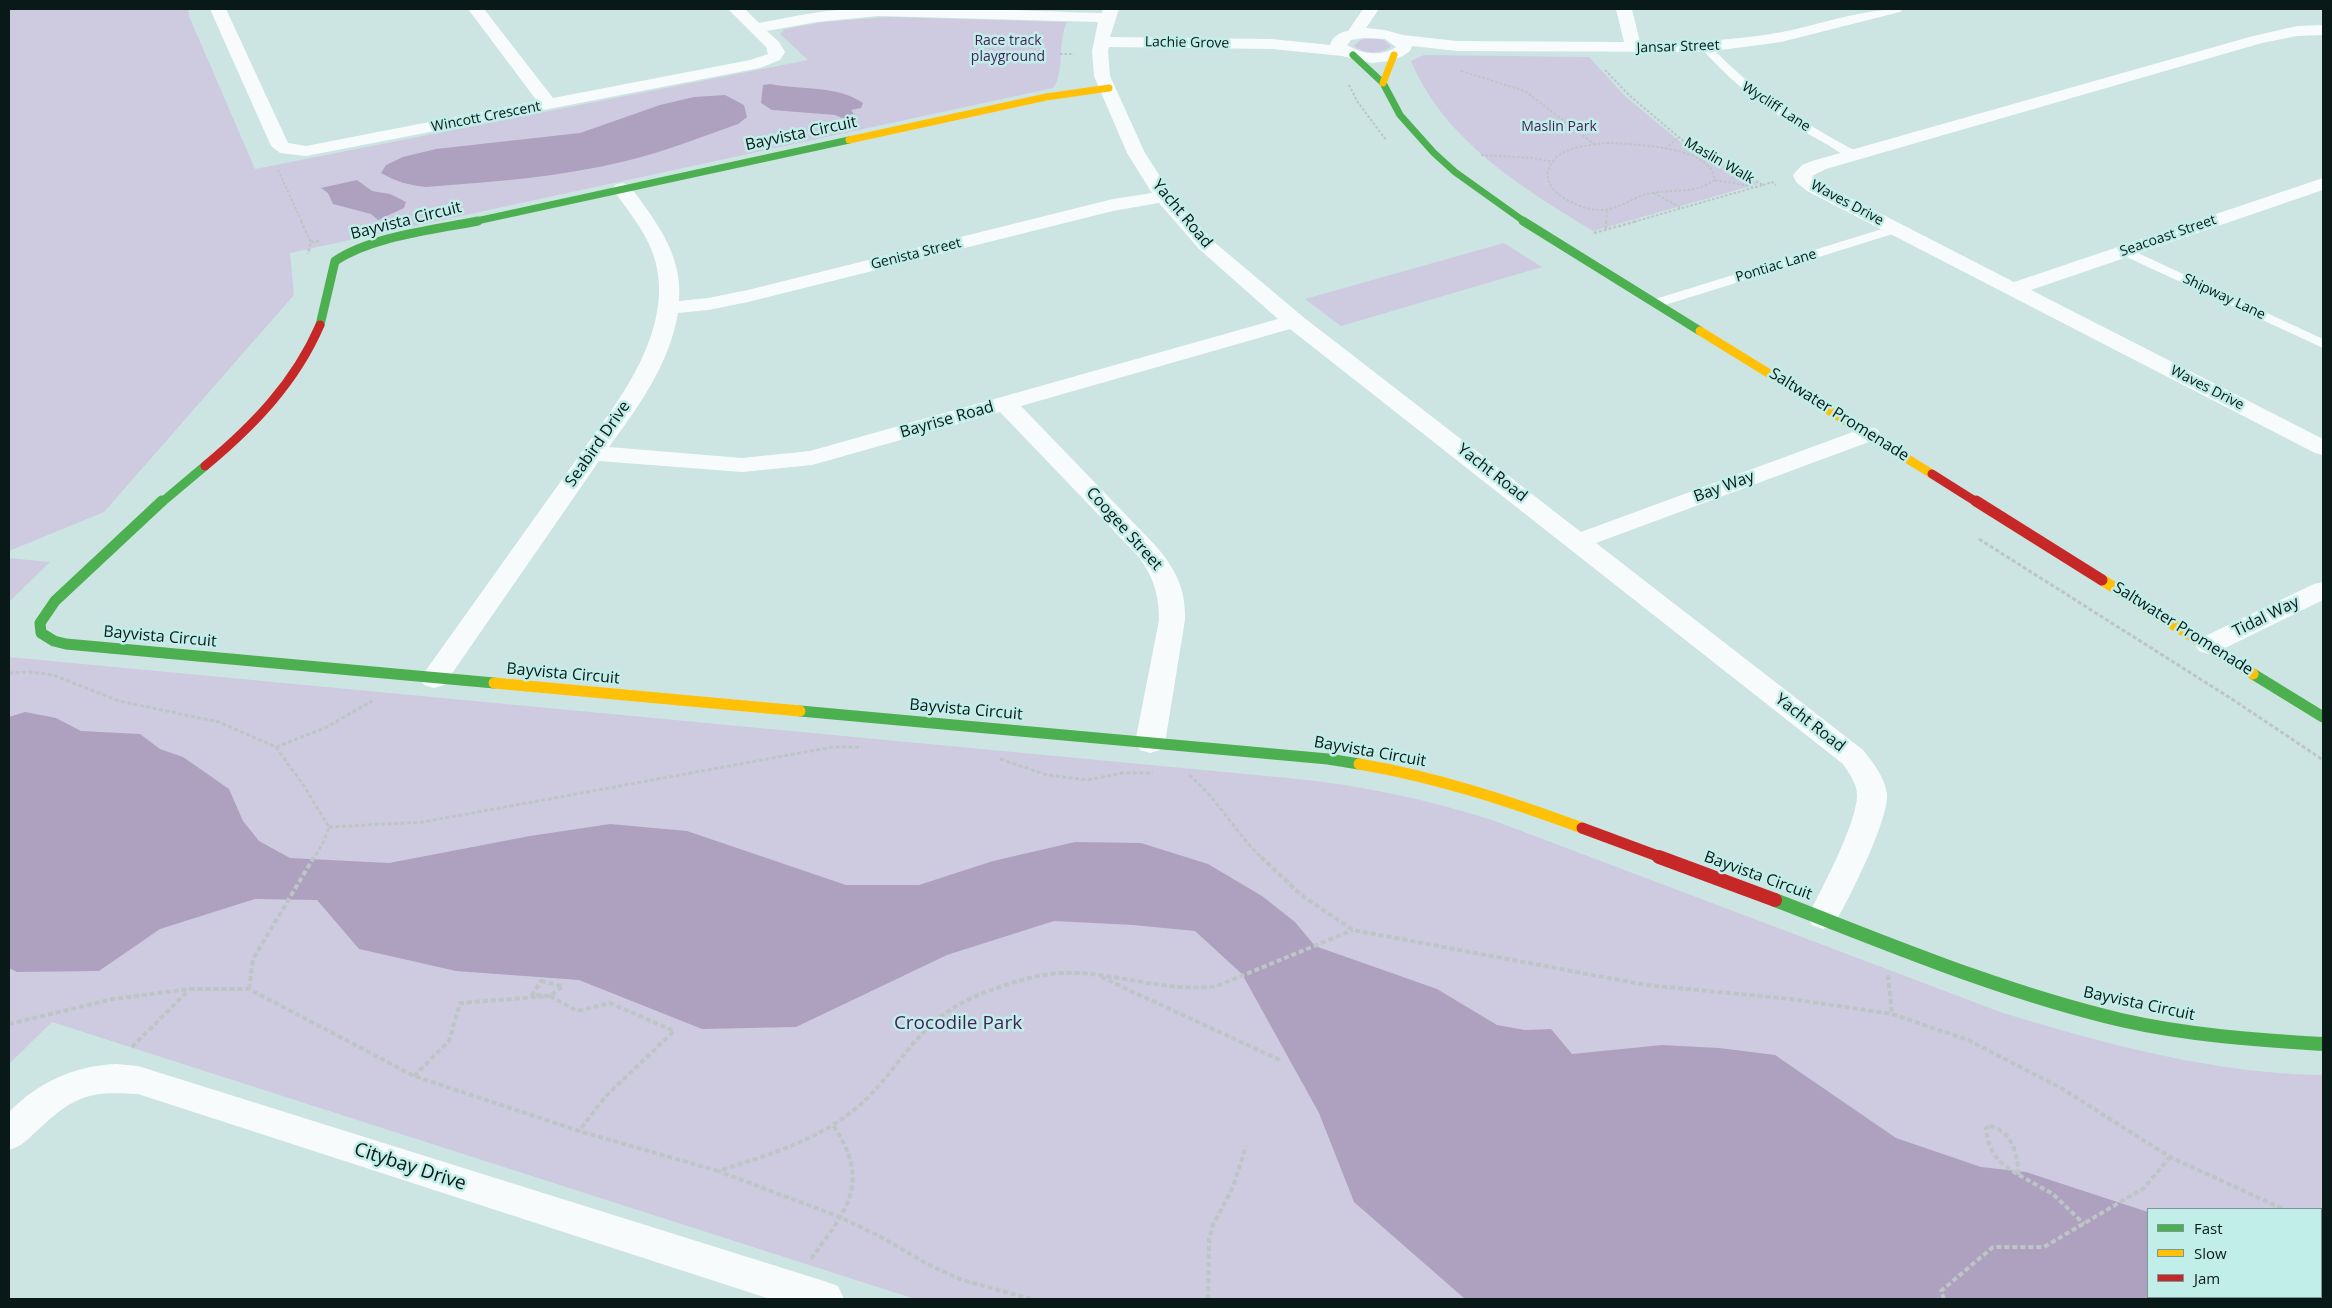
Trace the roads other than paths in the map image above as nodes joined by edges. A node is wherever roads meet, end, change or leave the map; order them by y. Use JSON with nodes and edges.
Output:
{"nodes":[{"id":1,"x":218,"y":9,"type":"edge"},
{"id":2,"x":476,"y":9,"type":"edge"},
{"id":3,"x":736,"y":9,"type":"edge"},
{"id":4,"x":1624,"y":9,"type":"edge"},
{"id":5,"x":1895,"y":9,"type":"edge"},
{"id":6,"x":1371,"y":10,"type":"edge"},
{"id":7,"x":1109,"y":13,"type":"edge"},
{"id":8,"x":756,"y":28,"type":"junction"},
{"id":9,"x":2323,"y":30,"type":"edge"},
{"id":10,"x":1102,"y":42,"type":"junction"},
{"id":11,"x":1349,"y":44,"type":"junction"},
{"id":12,"x":1396,"y":46,"type":"junction"},
{"id":13,"x":1634,"y":48,"type":"junction"},
{"id":14,"x":1706,"y":48,"type":"junction"},
{"id":15,"x":1383,"y":83,"type":"junction"},
{"id":16,"x":1109,"y":88,"type":"junction"},
{"id":17,"x":549,"y":105,"type":"junction"},
{"id":18,"x":1855,"y":155,"type":"junction"},
{"id":19,"x":2323,"y":184,"type":"edge"},
{"id":20,"x":622,"y":189,"type":"junction"},
{"id":21,"x":1164,"y":197,"type":"junction"},
{"id":22,"x":1895,"y":229,"type":"junction"},
{"id":23,"x":2125,"y":251,"type":"junction"},
{"id":24,"x":2013,"y":289,"type":"junction"},
{"id":25,"x":1657,"y":303,"type":"junction"},
{"id":26,"x":668,"y":308,"type":"junction"},
{"id":27,"x":1294,"y":321,"type":"junction"},
{"id":28,"x":2323,"y":344,"type":"edge"},
{"id":29,"x":1005,"y":403,"type":"junction"},
{"id":30,"x":2323,"y":424,"type":"edge"},
{"id":31,"x":1869,"y":434,"type":"junction"},
{"id":32,"x":2298,"y":434,"type":"junction"},
{"id":33,"x":2323,"y":448,"type":"edge"},
{"id":34,"x":592,"y":453,"type":"junction"},
{"id":35,"x":1578,"y":540,"type":"junction"},
{"id":36,"x":2323,"y":590,"type":"edge"},
{"id":37,"x":2208,"y":645,"type":"junction"},
{"id":38,"x":434,"y":679,"type":"junction"},
{"id":39,"x":2323,"y":717,"type":"edge"},
{"id":40,"x":1150,"y":743,"type":"junction"},
{"id":41,"x":1822,"y":917,"type":"junction"},
{"id":42,"x":2323,"y":1044,"type":"edge"},
{"id":43,"x":9,"y":1135,"type":"edge"},
{"id":44,"x":808,"y":1294,"type":"edge"}],
"edges":[{"from":1,"to":17,"type":"street","name":"Wincott Crescent"},
{"from":2,"to":17,"type":"street"},
{"from":3,"to":8,"type":"street","name":"Wincott Crescent"},
{"from":4,"to":13,"type":"street"},
{"from":5,"to":14,"type":"street","name":"Jansar Street"},
{"from":6,"to":11,"type":"street"},
{"from":6,"to":12,"type":"street"},
{"from":7,"to":8,"type":"street"},
{"from":7,"to":10,"type":"street","name":"Yacht Road"},
{"from":8,"to":17,"type":"street","name":"Wincott Crescent"},
{"from":9,"to":18,"type":"street","name":"Waves Drive"},
{"from":10,"to":11,"type":"street","name":"Lachie Grove"},
{"from":10,"to":16,"type":"street","name":"Yacht Road"},
{"from":11,"to":12,"type":"street"},
{"from":11,"to":12,"type":"street"},
{"from":11,"to":15,"type":"street","name":"Saltwater Promenade"},
{"from":12,"to":13,"type":"street","name":"Jansar Street"},
{"from":12,"to":15,"type":"street"},
{"from":13,"to":14,"type":"street","name":"Jansar Street"},
{"from":14,"to":18,"type":"lane","name":"Wycliff Lane"},
{"from":15,"to":25,"type":"street","name":"Saltwater Promenade"},
{"from":16,"to":20,"type":"street","name":"Bayvista Circuit"},
{"from":16,"to":21,"type":"street","name":"Yacht Road"},
{"from":18,"to":22,"type":"street","name":"Waves Drive"},
{"from":19,"to":23,"type":"street","name":"Seacoast Street"},
{"from":20,"to":26,"type":"street","name":"Seabird Drive"},
{"from":20,"to":38,"type":"street","name":"Bayvista Circuit"},
{"from":21,"to":26,"type":"street","name":"Genista Street"},
{"from":21,"to":27,"type":"street","name":"Yacht Road"},
{"from":22,"to":24,"type":"street","name":"Waves Drive"},
{"from":22,"to":25,"type":"lane","name":"Pontiac Lane"},
{"from":23,"to":24,"type":"street","name":"Seacoast Street"},
{"from":23,"to":28,"type":"lane","name":"Shipway Lane"},
{"from":24,"to":32,"type":"street","name":"Waves Drive"},
{"from":25,"to":31,"type":"street","name":"Saltwater Promenade"},
{"from":26,"to":34,"type":"street","name":"Seabird Drive"},
{"from":27,"to":29,"type":"street","name":"Bayrise Road"},
{"from":27,"to":35,"type":"street","name":"Yacht Road"},
{"from":29,"to":34,"type":"street","name":"Bayrise Road"},
{"from":29,"to":40,"type":"street","name":"Coogee Street"},
{"from":30,"to":32,"type":"street"},
{"from":31,"to":35,"type":"street","name":"Bay Way"},
{"from":31,"to":37,"type":"street","name":"Saltwater Promenade"},
{"from":32,"to":33,"type":"street","name":"Waves Drive"},
{"from":34,"to":38,"type":"street","name":"Seabird Drive"},
{"from":35,"to":41,"type":"street","name":"Yacht Road"},
{"from":36,"to":37,"type":"street","name":"Tidal Way"},
{"from":37,"to":39,"type":"street","name":"Saltwater Promenade"},
{"from":38,"to":40,"type":"street","name":"Bayvista Circuit"},
{"from":40,"to":41,"type":"street","name":"Bayvista Circuit"},
{"from":41,"to":42,"type":"street","name":"Bayvista Circuit"},
{"from":43,"to":44,"type":"street","name":"Citybay Drive"}]}
